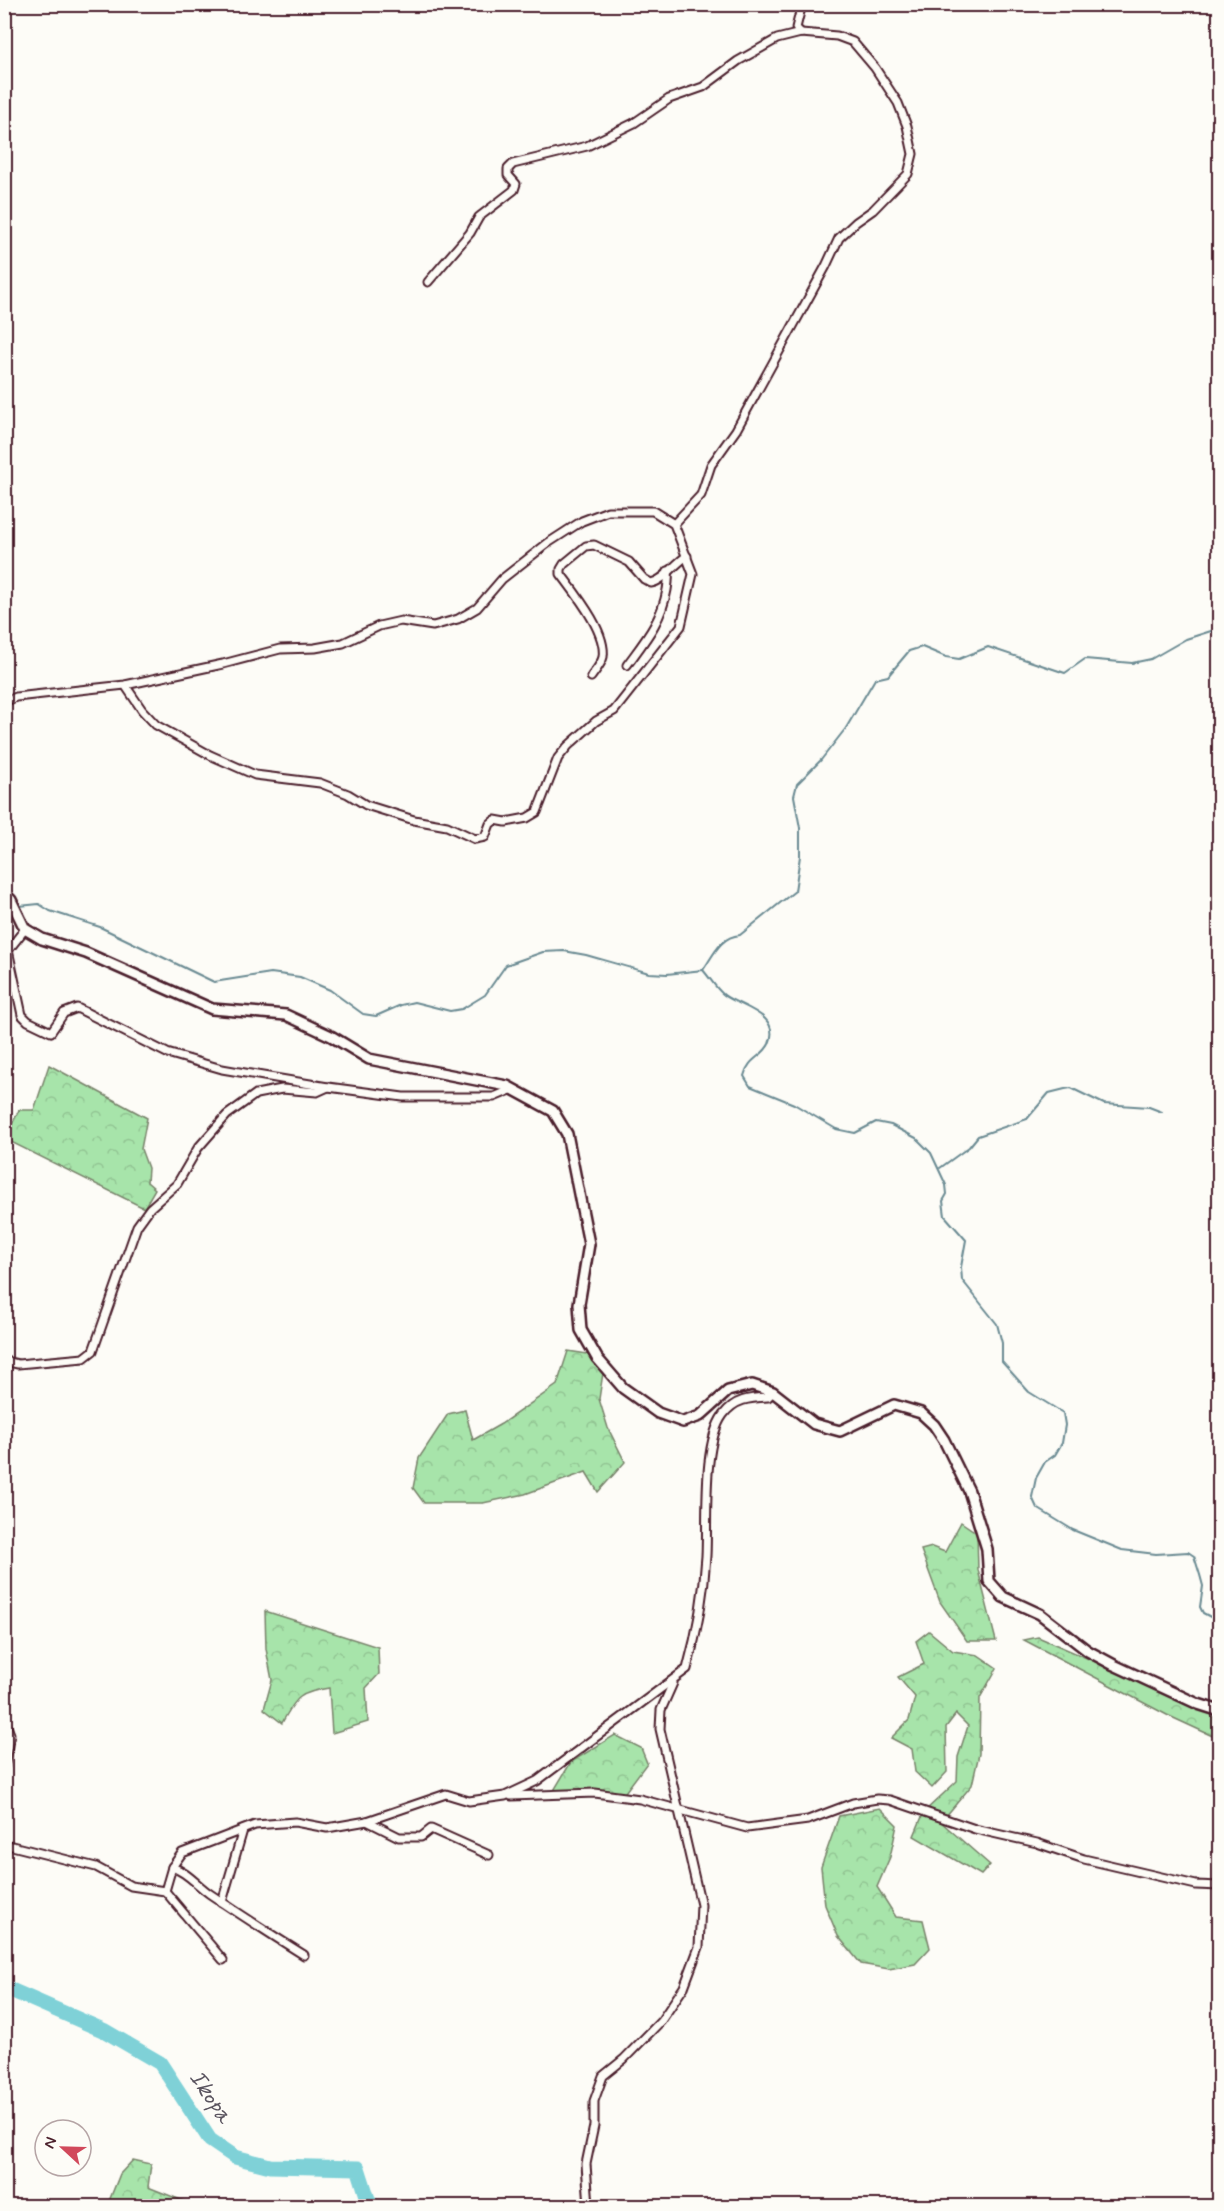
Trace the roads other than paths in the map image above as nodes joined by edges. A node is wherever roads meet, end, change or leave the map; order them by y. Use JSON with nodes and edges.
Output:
{"nodes":[{"id":1,"x":802,"y":4,"type":"edge"},
{"id":2,"x":801,"y":33,"type":"junction"},
{"id":3,"x":428,"y":282,"type":"dead end"},
{"id":4,"x":675,"y":524,"type":"junction"},
{"id":5,"x":687,"y":556,"type":"junction"},
{"id":6,"x":668,"y":571,"type":"junction"},
{"id":7,"x":627,"y":665,"type":"dead end"},
{"id":8,"x":591,"y":677,"type":"dead end"},
{"id":9,"x":125,"y":685,"type":"junction"},
{"id":10,"x":4,"y":702,"type":"edge"},
{"id":11,"x":8,"y":896,"type":"edge"},
{"id":12,"x":24,"y":926,"type":"junction"},
{"id":13,"x":6,"y":953,"type":"edge"},
{"id":14,"x":328,"y":1087,"type":"junction"},
{"id":15,"x":513,"y":1089,"type":"junction"},
{"id":16,"x":4,"y":1361,"type":"edge"},
{"id":17,"x":772,"y":1392,"type":"junction"},
{"id":18,"x":673,"y":1682,"type":"junction"},
{"id":19,"x":1220,"y":1711,"type":"edge"},
{"id":20,"x":4,"y":1719,"type":"edge"},
{"id":21,"x":4,"y":1767,"type":"edge"},
{"id":22,"x":505,"y":1796,"type":"junction"},
{"id":23,"x":679,"y":1811,"type":"junction"},
{"id":24,"x":368,"y":1821,"type":"junction"},
{"id":25,"x":243,"y":1830,"type":"junction"},
{"id":26,"x":4,"y":1844,"type":"edge"},
{"id":27,"x":489,"y":1855,"type":"dead end"},
{"id":28,"x":172,"y":1867,"type":"junction"},
{"id":29,"x":1220,"y":1886,"type":"edge"},
{"id":30,"x":165,"y":1892,"type":"junction"},
{"id":31,"x":222,"y":1902,"type":"junction"},
{"id":32,"x":304,"y":1955,"type":"dead end"},
{"id":33,"x":223,"y":1960,"type":"dead end"},
{"id":34,"x":589,"y":2206,"type":"edge"}],
"edges":[{"from":1,"to":2,"type":"street"},
{"from":2,"to":3,"type":"street"},
{"from":2,"to":4,"type":"street"},
{"from":4,"to":5,"type":"street"},
{"from":4,"to":9,"type":"street"},
{"from":5,"to":6,"type":"street"},
{"from":5,"to":9,"type":"street"},
{"from":6,"to":7,"type":"street"},
{"from":6,"to":8,"type":"street"},
{"from":9,"to":10,"type":"street"},
{"from":11,"to":12,"type":"street"},
{"from":12,"to":13,"type":"street"},
{"from":12,"to":15,"type":"street"},
{"from":13,"to":14,"type":"street"},
{"from":14,"to":15,"type":"street"},
{"from":14,"to":16,"type":"street"},
{"from":15,"to":17,"type":"street"},
{"from":17,"to":18,"type":"street"},
{"from":17,"to":19,"type":"street"},
{"from":18,"to":22,"type":"street"},
{"from":18,"to":23,"type":"street"},
{"from":20,"to":21,"type":"street"},
{"from":22,"to":23,"type":"street"},
{"from":22,"to":24,"type":"street"},
{"from":23,"to":29,"type":"street"},
{"from":23,"to":34,"type":"street"},
{"from":24,"to":25,"type":"street"},
{"from":24,"to":27,"type":"street"},
{"from":25,"to":28,"type":"street"},
{"from":25,"to":31,"type":"street"},
{"from":26,"to":30,"type":"street"},
{"from":28,"to":30,"type":"street"},
{"from":28,"to":31,"type":"street"},
{"from":30,"to":33,"type":"street"},
{"from":31,"to":32,"type":"street"}]}
